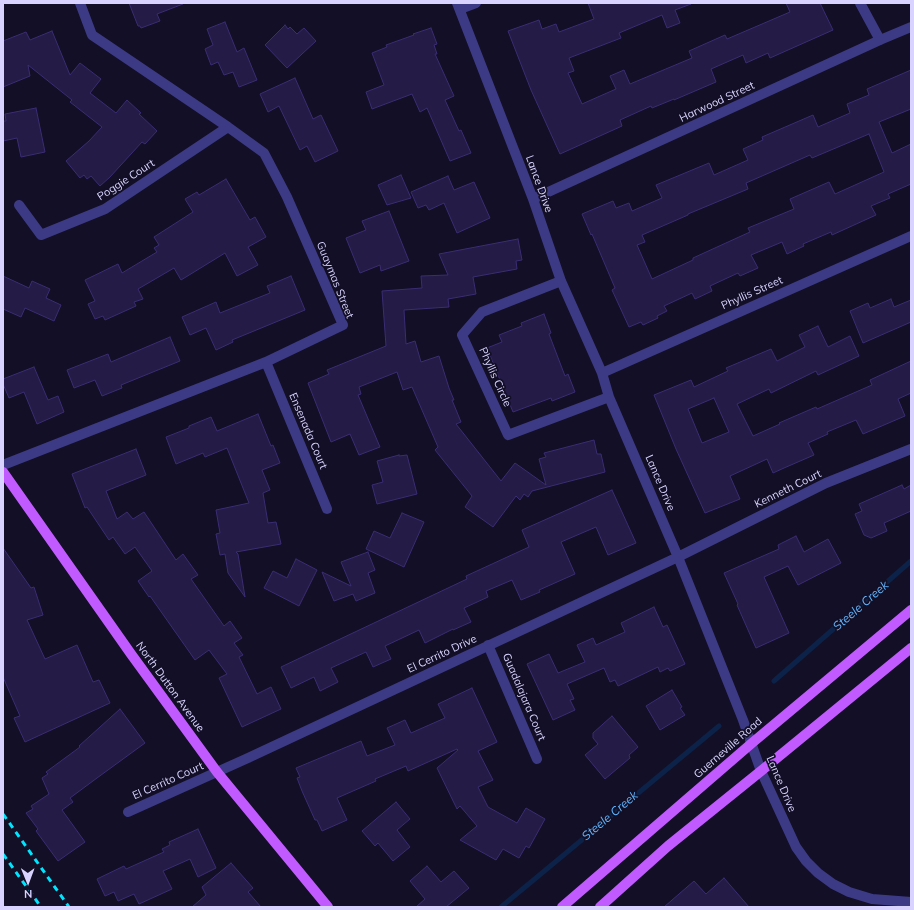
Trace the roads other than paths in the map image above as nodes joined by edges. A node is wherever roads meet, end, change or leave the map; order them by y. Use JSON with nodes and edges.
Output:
{"nodes":[{"id":1,"x":80,"y":3,"type":"edge"},
{"id":2,"x":476,"y":3,"type":"edge"},
{"id":3,"x":860,"y":3,"type":"edge"},
{"id":4,"x":459,"y":6,"type":"edge"},
{"id":5,"x":911,"y":27,"type":"edge"},
{"id":6,"x":880,"y":40,"type":"junction"},
{"id":7,"x":228,"y":127,"type":"junction"},
{"id":8,"x":533,"y":200,"type":"junction"},
{"id":9,"x":19,"y":205,"type":"dead end"},
{"id":10,"x":911,"y":236,"type":"edge"},
{"id":11,"x":561,"y":281,"type":"junction"},
{"id":12,"x":266,"y":362,"type":"junction"},
{"id":13,"x":602,"y":373,"type":"junction"},
{"id":14,"x":609,"y":396,"type":"junction"},
{"id":15,"x":911,"y":449,"type":"edge"},
{"id":16,"x":3,"y":465,"type":"edge"},
{"id":17,"x":3,"y":472,"type":"edge"},
{"id":18,"x":327,"y":509,"type":"dead end"},
{"id":19,"x":678,"y":557,"type":"junction"},
{"id":20,"x":911,"y":610,"type":"edge"},
{"id":21,"x":488,"y":645,"type":"junction"},
{"id":22,"x":911,"y":648,"type":"edge"},
{"id":23,"x":752,"y":743,"type":"junction"},
{"id":24,"x":537,"y":759,"type":"dead end"},
{"id":25,"x":761,"y":771,"type":"junction"},
{"id":26,"x":217,"y":772,"type":"junction"},
{"id":27,"x":128,"y":812,"type":"dead end"},
{"id":28,"x":911,"y":902,"type":"edge"},
{"id":29,"x":871,"y":903,"type":"edge"},
{"id":30,"x":328,"y":907,"type":"edge"},
{"id":31,"x":562,"y":907,"type":"edge"},
{"id":32,"x":600,"y":907,"type":"edge"}],
"edges":[{"from":1,"to":7,"type":"street","name":"Guaymas Street"},
{"from":2,"to":4,"type":"street"},
{"from":3,"to":6,"type":"street"},
{"from":4,"to":8,"type":"street","name":"Lance Drive"},
{"from":5,"to":6,"type":"street","name":"Harwood Street"},
{"from":6,"to":8,"type":"street","name":"Harwood Street"},
{"from":7,"to":9,"type":"street","name":"Poggie Court"},
{"from":7,"to":12,"type":"street","name":"Guaymas Street"},
{"from":8,"to":11,"type":"street","name":"Lance Drive"},
{"from":10,"to":13,"type":"street","name":"Phyllis Street"},
{"from":11,"to":13,"type":"street","name":"Lance Drive"},
{"from":11,"to":14,"type":"street","name":"Phyllis Circle"},
{"from":12,"to":16,"type":"street","name":"Guaymas Street"},
{"from":12,"to":18,"type":"street","name":"Ensenada Court"},
{"from":13,"to":14,"type":"street","name":"Lance Drive"},
{"from":14,"to":19,"type":"street","name":"Lance Drive"},
{"from":15,"to":19,"type":"street","name":"Kenneth Court"},
{"from":17,"to":26,"type":"main road","name":"North Dutton Avenue"},
{"from":19,"to":21,"type":"street","name":"El Cerrito Drive"},
{"from":19,"to":23,"type":"street","name":"Lance Drive"},
{"from":20,"to":23,"type":"main road","name":"Guerneville Road"},
{"from":21,"to":24,"type":"street","name":"Guadalajara Court"},
{"from":21,"to":26,"type":"street","name":"El Cerrito Drive"},
{"from":22,"to":25,"type":"main road"},
{"from":23,"to":25,"type":"street","name":"Lance Drive"},
{"from":23,"to":31,"type":"main road","name":"Guerneville Road"},
{"from":25,"to":29,"type":"street","name":"Lance Drive"},
{"from":25,"to":32,"type":"main road"},
{"from":26,"to":27,"type":"street","name":"El Cerrito Court"},
{"from":26,"to":30,"type":"main road","name":"North Dutton Avenue"},
{"from":28,"to":29,"type":"street","name":"Lance Drive"}]}
